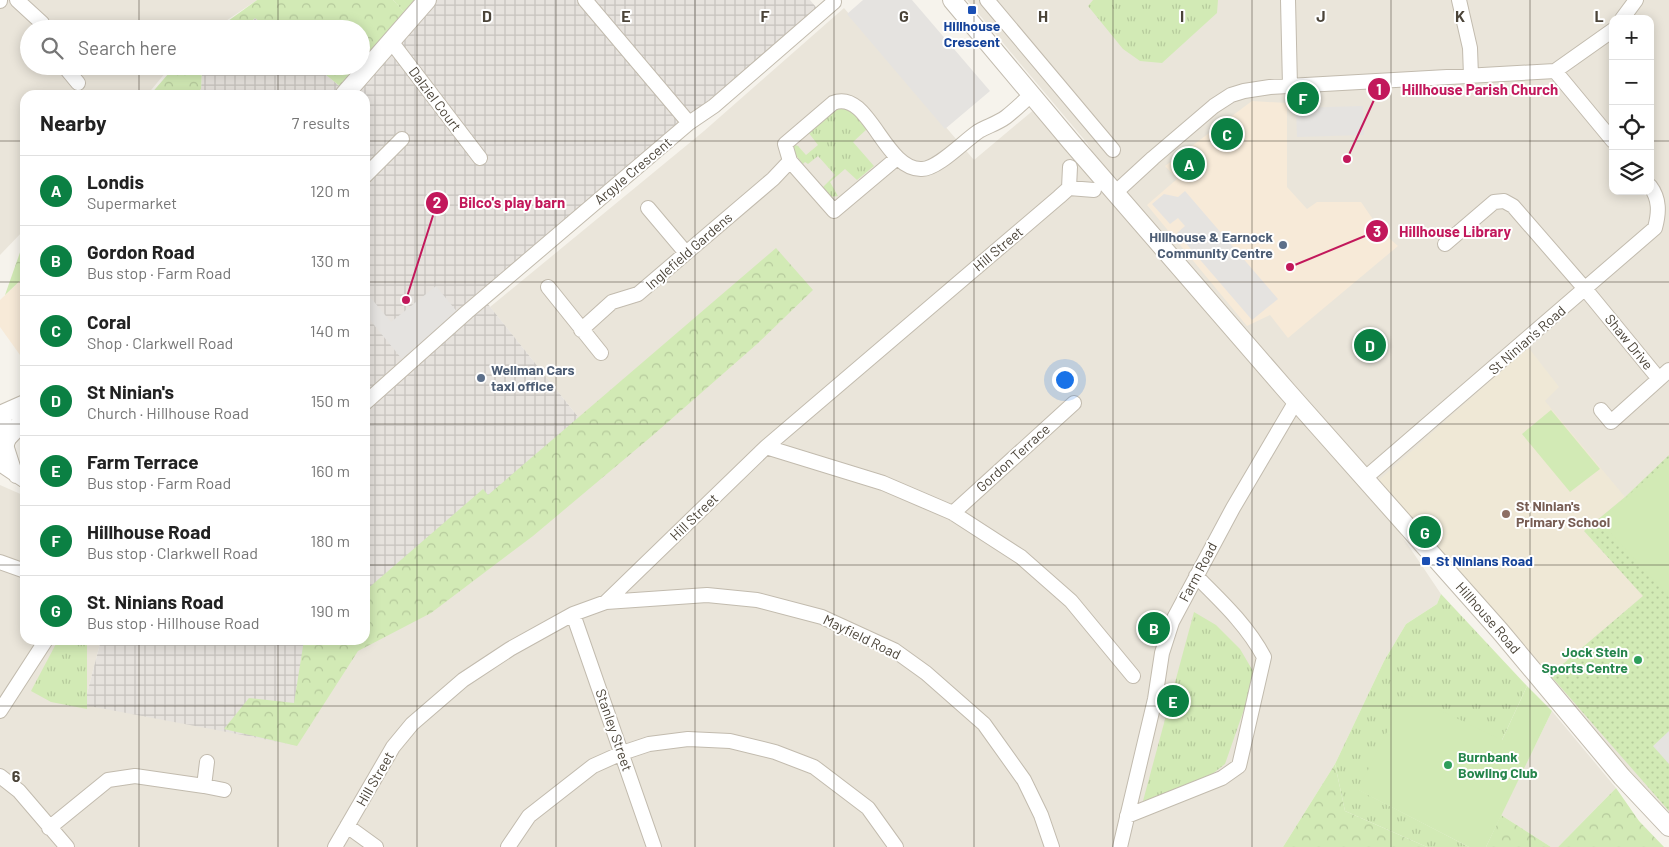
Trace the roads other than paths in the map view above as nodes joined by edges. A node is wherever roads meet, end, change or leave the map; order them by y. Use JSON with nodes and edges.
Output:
{"nodes":[{"id":1,"x":17,"y":0,"type":"edge"},
{"id":2,"x":428,"y":0,"type":"edge"},
{"id":3,"x":585,"y":0,"type":"edge"},
{"id":4,"x":952,"y":0,"type":"edge"},
{"id":5,"x":1288,"y":0,"type":"edge"},
{"id":6,"x":1459,"y":0,"type":"edge"},
{"id":7,"x":1636,"y":0,"type":"edge"},
{"id":8,"x":834,"y":2,"type":"dead end"},
{"id":9,"x":991,"y":2,"type":"edge"},
{"id":10,"x":1625,"y":15,"type":"edge"},
{"id":11,"x":39,"y":20,"type":"edge"},
{"id":12,"x":1609,"y":33,"type":"edge"},
{"id":13,"x":390,"y":40,"type":"junction"},
{"id":14,"x":370,"y":64,"type":"edge"},
{"id":15,"x":1555,"y":71,"type":"junction"},
{"id":16,"x":71,"y":75,"type":"edge"},
{"id":17,"x":361,"y":75,"type":"edge"},
{"id":18,"x":1472,"y":76,"type":"junction"},
{"id":19,"x":78,"y":83,"type":"dead end"},
{"id":20,"x":1290,"y":86,"type":"junction"},
{"id":21,"x":348,"y":90,"type":"edge"},
{"id":22,"x":1032,"y":94,"type":"junction"},
{"id":23,"x":689,"y":124,"type":"junction"},
{"id":24,"x":1609,"y":136,"type":"edge"},
{"id":25,"x":402,"y":138,"type":"dead end"},
{"id":26,"x":1113,"y":150,"type":"dead end"},
{"id":27,"x":480,"y":158,"type":"dead end"},
{"id":28,"x":897,"y":158,"type":"junction"},
{"id":29,"x":790,"y":161,"type":"junction"},
{"id":30,"x":1070,"y":167,"type":"dead end"},
{"id":31,"x":370,"y":171,"type":"edge"},
{"id":32,"x":1069,"y":188,"type":"junction"},
{"id":33,"x":1094,"y":190,"type":"dead end"},
{"id":34,"x":1654,"y":191,"type":"edge"},
{"id":35,"x":1116,"y":192,"type":"junction"},
{"id":36,"x":648,"y":208,"type":"dead end"},
{"id":37,"x":1445,"y":244,"type":"dead end"},
{"id":38,"x":686,"y":253,"type":"junction"},
{"id":39,"x":548,"y":287,"type":"dead end"},
{"id":40,"x":1586,"y":290,"type":"junction"},
{"id":41,"x":581,"y":330,"type":"junction"},
{"id":42,"x":601,"y":353,"type":"dead end"},
{"id":43,"x":1664,"y":375,"type":"edge"},
{"id":44,"x":370,"y":399,"type":"edge"},
{"id":45,"x":1296,"y":401,"type":"junction"},
{"id":46,"x":1074,"y":403,"type":"dead end"},
{"id":47,"x":20,"y":406,"type":"edge"},
{"id":48,"x":1601,"y":410,"type":"dead end"},
{"id":49,"x":0,"y":415,"type":"edge"},
{"id":50,"x":0,"y":420,"type":"edge"},
{"id":51,"x":20,"y":425,"type":"edge"},
{"id":52,"x":4,"y":445,"type":"edge"},
{"id":53,"x":766,"y":447,"type":"junction"},
{"id":54,"x":0,"y":464,"type":"edge"},
{"id":55,"x":20,"y":476,"type":"edge"},
{"id":56,"x":20,"y":477,"type":"edge"},
{"id":57,"x":1364,"y":479,"type":"junction"},
{"id":58,"x":952,"y":513,"type":"junction"},
{"id":59,"x":0,"y":562,"type":"edge"},
{"id":60,"x":20,"y":569,"type":"edge"},
{"id":61,"x":1196,"y":576,"type":"junction"},
{"id":62,"x":606,"y":602,"type":"junction"},
{"id":63,"x":573,"y":614,"type":"junction"},
{"id":64,"x":43,"y":645,"type":"edge"},
{"id":65,"x":1133,"y":676,"type":"dead end"},
{"id":66,"x":0,"y":711,"type":"edge"},
{"id":67,"x":622,"y":753,"type":"junction"},
{"id":68,"x":207,"y":762,"type":"dead end"},
{"id":69,"x":0,"y":776,"type":"edge"},
{"id":70,"x":204,"y":786,"type":"junction"},
{"id":71,"x":224,"y":790,"type":"dead end"},
{"id":72,"x":1127,"y":816,"type":"junction"},
{"id":73,"x":347,"y":826,"type":"junction"},
{"id":74,"x":1669,"y":827,"type":"edge"},
{"id":75,"x":49,"y":828,"type":"junction"},
{"id":76,"x":67,"y":847,"type":"edge"},
{"id":77,"x":335,"y":847,"type":"edge"},
{"id":78,"x":376,"y":847,"type":"edge"},
{"id":79,"x":508,"y":847,"type":"edge"},
{"id":80,"x":654,"y":847,"type":"edge"},
{"id":81,"x":896,"y":847,"type":"edge"},
{"id":82,"x":1051,"y":847,"type":"edge"},
{"id":83,"x":1120,"y":847,"type":"edge"}],
"edges":[{"from":1,"to":11,"type":"street"},
{"from":2,"to":13,"type":"street"},
{"from":3,"to":23,"type":"street"},
{"from":4,"to":22,"type":"street","name":"Hillhouse Road"},
{"from":5,"to":20,"type":"street"},
{"from":6,"to":18,"type":"street"},
{"from":7,"to":10,"type":"street"},
{"from":8,"to":23,"type":"street","name":"Argyle Crescent"},
{"from":9,"to":26,"type":"street"},
{"from":12,"to":15,"type":"street"},
{"from":13,"to":14,"type":"street"},
{"from":13,"to":27,"type":"street","name":"Dalziel Court"},
{"from":15,"to":18,"type":"street"},
{"from":15,"to":24,"type":"street"},
{"from":16,"to":19,"type":"street"},
{"from":17,"to":21,"type":"street"},
{"from":18,"to":20,"type":"street"},
{"from":20,"to":35,"type":"street"},
{"from":22,"to":28,"type":"street"},
{"from":22,"to":35,"type":"street","name":"Hillhouse Road"},
{"from":23,"to":44,"type":"street","name":"Argyle Crescent"},
{"from":25,"to":31,"type":"street"},
{"from":28,"to":29,"type":"street"},
{"from":28,"to":29,"type":"street"},
{"from":29,"to":38,"type":"street","name":"Inglefield Gardens"},
{"from":30,"to":32,"type":"street"},
{"from":32,"to":33,"type":"street"},
{"from":32,"to":53,"type":"street","name":"Hill Street"},
{"from":34,"to":40,"type":"street","name":"St Ninian's Road"},
{"from":35,"to":45,"type":"street","name":"Hillhouse Road"},
{"from":36,"to":38,"type":"street"},
{"from":37,"to":40,"type":"street","name":"Shaw Drive"},
{"from":38,"to":41,"type":"street","name":"Inglefield Gardens"},
{"from":39,"to":41,"type":"street"},
{"from":40,"to":43,"type":"street","name":"Shaw Drive"},
{"from":40,"to":57,"type":"street","name":"St Ninian's Road"},
{"from":41,"to":42,"type":"street"},
{"from":43,"to":48,"type":"street","name":"Shaw Drive"},
{"from":45,"to":57,"type":"street","name":"Hillhouse Road"},
{"from":45,"to":61,"type":"street","name":"Farm Road"},
{"from":46,"to":58,"type":"street","name":"Gordon Terrace"},
{"from":47,"to":49,"type":"street"},
{"from":50,"to":52,"type":"street"},
{"from":51,"to":52,"type":"street"},
{"from":52,"to":55,"type":"street"},
{"from":53,"to":58,"type":"street"},
{"from":53,"to":62,"type":"street","name":"Hill Street"},
{"from":54,"to":56,"type":"street"},
{"from":57,"to":74,"type":"street","name":"Hillhouse Road"},
{"from":58,"to":65,"type":"street"},
{"from":59,"to":60,"type":"street"},
{"from":61,"to":72,"type":"street","name":"Farm Road"},
{"from":61,"to":72,"type":"street"},
{"from":62,"to":63,"type":"street","name":"Hill Street"},
{"from":62,"to":82,"type":"street","name":"Mayfield Road"},
{"from":63,"to":67,"type":"street","name":"Stanley Street"},
{"from":63,"to":73,"type":"street","name":"Hill Street"},
{"from":64,"to":66,"type":"street"},
{"from":67,"to":79,"type":"street"},
{"from":67,"to":80,"type":"street","name":"Stanley Street"},
{"from":67,"to":81,"type":"street"},
{"from":68,"to":70,"type":"street"},
{"from":69,"to":75,"type":"street"},
{"from":70,"to":71,"type":"street"},
{"from":70,"to":75,"type":"street"},
{"from":72,"to":83,"type":"street","name":"Farm Road"},
{"from":73,"to":77,"type":"street","name":"Hill Street"},
{"from":73,"to":78,"type":"street"},
{"from":75,"to":76,"type":"street"}]}
